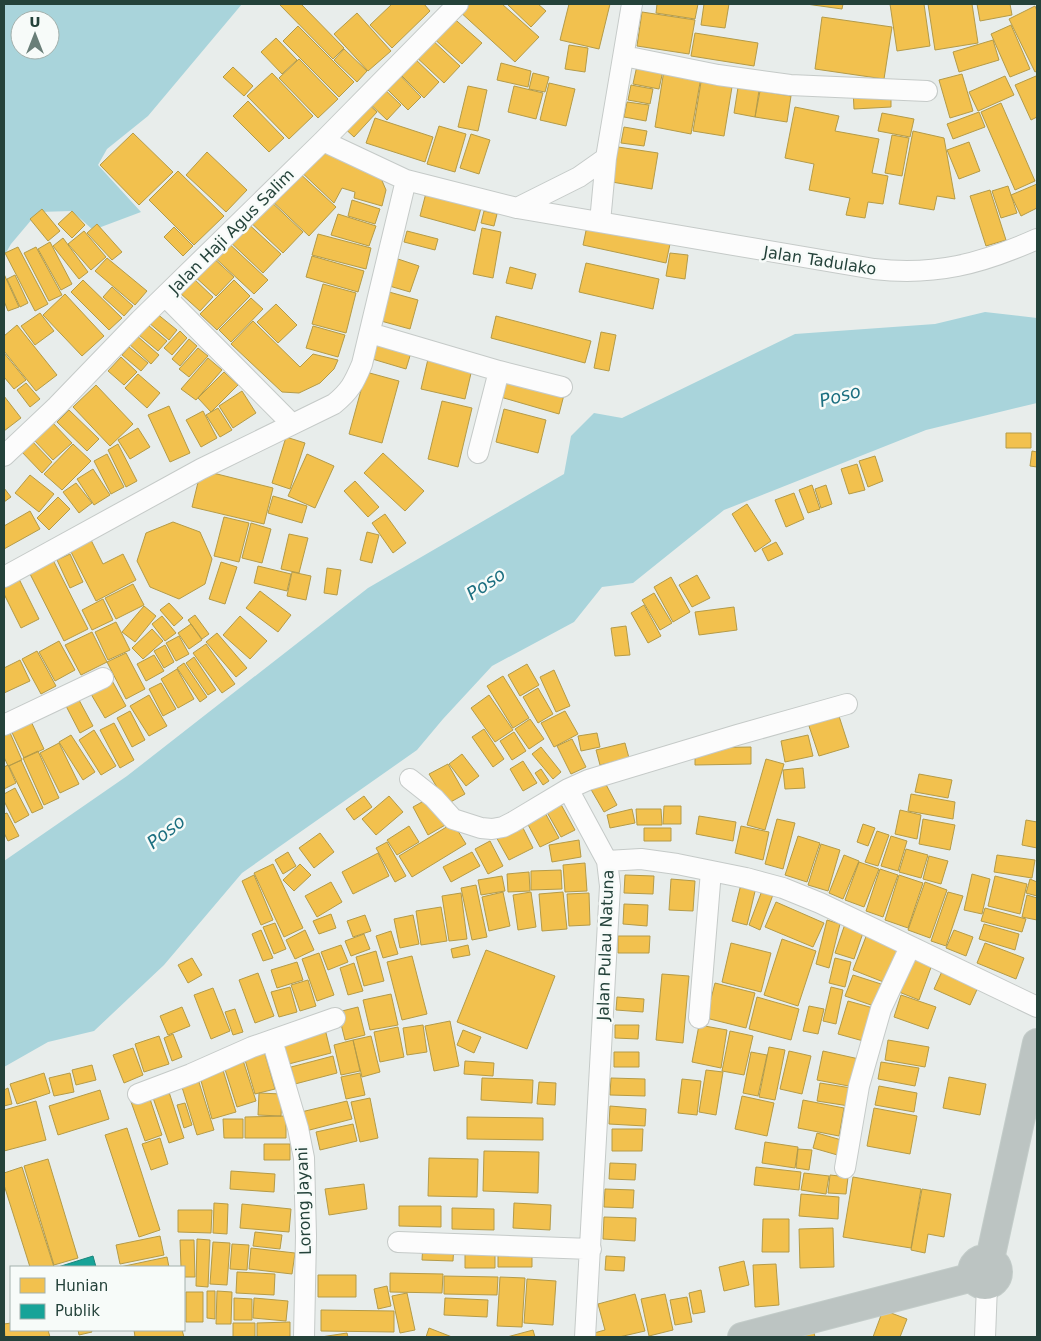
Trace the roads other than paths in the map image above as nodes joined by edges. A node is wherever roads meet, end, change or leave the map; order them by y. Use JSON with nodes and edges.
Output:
{"nodes":[{"id":1,"x":458,"y":4,"type":"edge"},
{"id":2,"x":632,"y":4,"type":"edge"},
{"id":3,"x":624,"y":56,"type":"junction"},
{"id":4,"x":926,"y":91,"type":"dead end"},
{"id":5,"x":323,"y":141,"type":"junction"},
{"id":6,"x":606,"y":158,"type":"junction"},
{"id":7,"x":406,"y":180,"type":"junction"},
{"id":8,"x":517,"y":208,"type":"junction"},
{"id":9,"x":600,"y":222,"type":"junction"},
{"id":10,"x":1037,"y":239,"type":"edge"},
{"id":11,"x":165,"y":296,"type":"junction"},
{"id":12,"x":370,"y":333,"type":"junction"},
{"id":13,"x":499,"y":371,"type":"junction"},
{"id":14,"x":562,"y":387,"type":"dead end"},
{"id":15,"x":292,"y":424,"type":"junction"},
{"id":16,"x":478,"y":453,"type":"dead end"},
{"id":17,"x":4,"y":456,"type":"edge"},
{"id":18,"x":4,"y":577,"type":"edge"},
{"id":19,"x":103,"y":678,"type":"dead end"},
{"id":20,"x":847,"y":704,"type":"dead end"},
{"id":21,"x":4,"y":725,"type":"edge"},
{"id":22,"x":410,"y":779,"type":"dead end"},
{"id":23,"x":568,"y":789,"type":"junction"},
{"id":24,"x":607,"y":861,"type":"junction"},
{"id":25,"x":711,"y":871,"type":"junction"},
{"id":26,"x":910,"y":947,"type":"junction"},
{"id":27,"x":1037,"y":1007,"type":"edge"},
{"id":28,"x":335,"y":1018,"type":"dead end"},
{"id":29,"x":700,"y":1018,"type":"dead end"},
{"id":30,"x":272,"y":1040,"type":"junction"},
{"id":31,"x":1037,"y":1043,"type":"edge"},
{"id":32,"x":138,"y":1094,"type":"dead end"},
{"id":33,"x":845,"y":1168,"type":"dead end"},
{"id":34,"x":398,"y":1242,"type":"dead end"},
{"id":35,"x":591,"y":1249,"type":"junction"},
{"id":36,"x":983,"y":1274,"type":"junction"},
{"id":37,"x":304,"y":1337,"type":"edge"},
{"id":38,"x":585,"y":1337,"type":"edge"},
{"id":39,"x":742,"y":1337,"type":"edge"},
{"id":40,"x":985,"y":1337,"type":"edge"}],
"edges":[{"from":1,"to":5,"type":"street","name":"Jalan Haji Agus Salim"},
{"from":2,"to":3,"type":"street"},
{"from":3,"to":4,"type":"street"},
{"from":3,"to":6,"type":"street"},
{"from":5,"to":7,"type":"street"},
{"from":5,"to":11,"type":"street","name":"Jalan Haji Agus Salim"},
{"from":6,"to":8,"type":"street"},
{"from":6,"to":9,"type":"street"},
{"from":7,"to":8,"type":"street"},
{"from":7,"to":12,"type":"street"},
{"from":8,"to":9,"type":"street","name":"Jalan Tadulako"},
{"from":9,"to":10,"type":"street","name":"Jalan Tadulako"},
{"from":11,"to":15,"type":"street"},
{"from":11,"to":17,"type":"street","name":"Jalan Haji Agus Salim"},
{"from":12,"to":13,"type":"street"},
{"from":12,"to":15,"type":"street"},
{"from":13,"to":14,"type":"street"},
{"from":13,"to":16,"type":"street"},
{"from":15,"to":18,"type":"street"},
{"from":19,"to":21,"type":"street"},
{"from":20,"to":23,"type":"street"},
{"from":22,"to":23,"type":"street"},
{"from":23,"to":24,"type":"street"},
{"from":24,"to":25,"type":"street","name":"Jalan Pulau Natuna"},
{"from":24,"to":35,"type":"street","name":"Jalan Pulau Natuna"},
{"from":25,"to":26,"type":"street","name":"Jalan Pulau Natuna"},
{"from":25,"to":29,"type":"street"},
{"from":26,"to":27,"type":"street","name":"Jalan Pulau Natuna"},
{"from":26,"to":33,"type":"street"},
{"from":28,"to":30,"type":"street"},
{"from":30,"to":32,"type":"street"},
{"from":30,"to":37,"type":"street","name":"Lorong Jayani"},
{"from":31,"to":36,"type":"highway"},
{"from":34,"to":35,"type":"street"},
{"from":35,"to":38,"type":"street","name":"Jalan Pulau Natuna"},
{"from":36,"to":39,"type":"highway"},
{"from":36,"to":40,"type":"street"}]}
